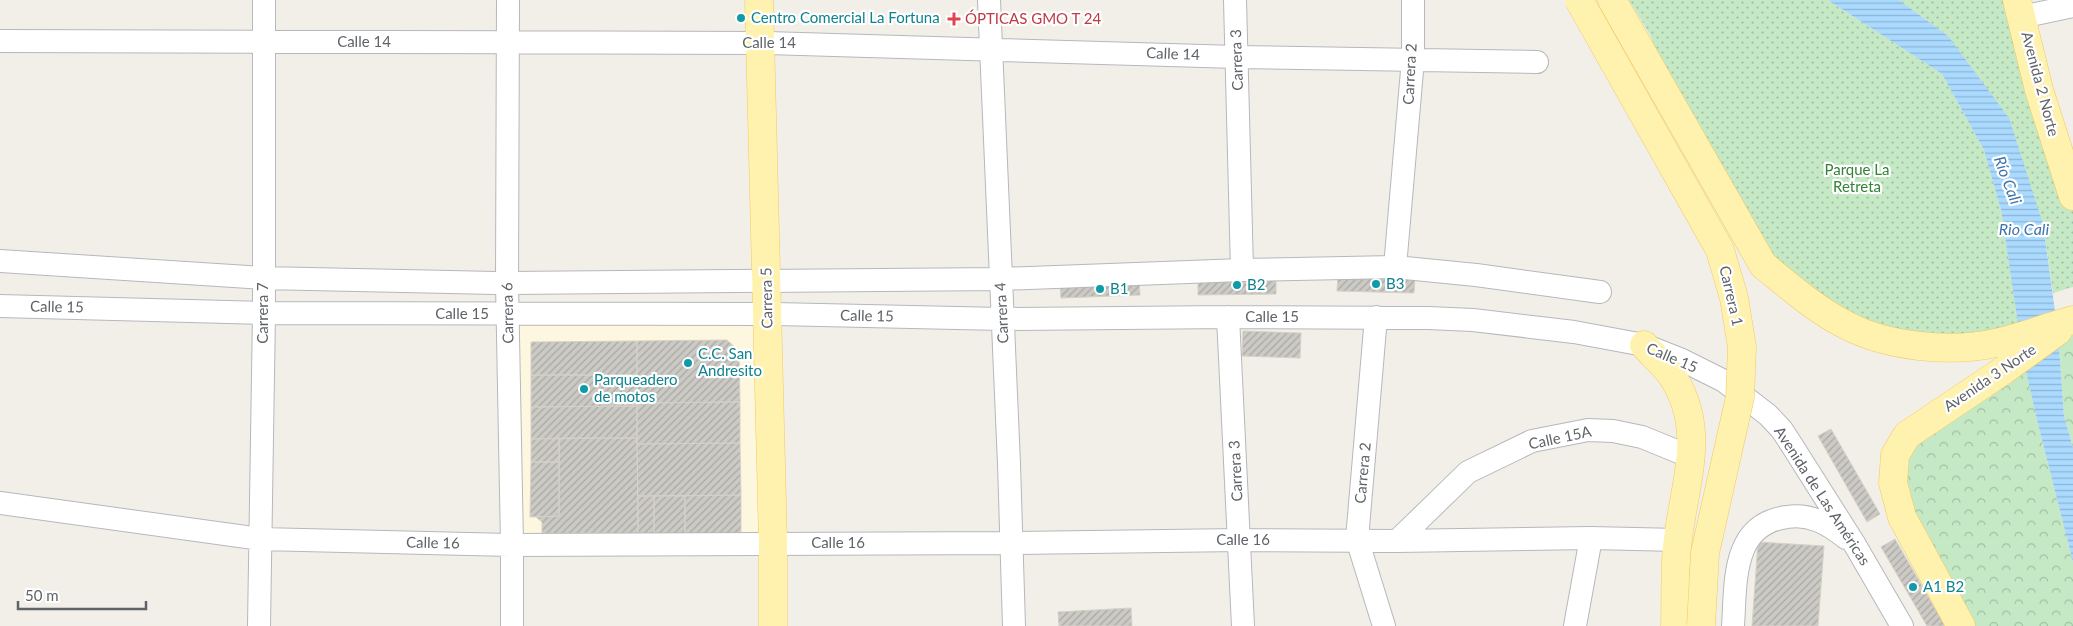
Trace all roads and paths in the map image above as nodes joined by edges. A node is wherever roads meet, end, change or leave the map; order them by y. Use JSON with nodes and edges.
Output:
{"nodes":[{"id":1,"x":264,"y":0,"type":"edge"},
{"id":2,"x":508,"y":0,"type":"edge"},
{"id":3,"x":758,"y":0,"type":"edge"},
{"id":4,"x":989,"y":0,"type":"edge"},
{"id":5,"x":1235,"y":0,"type":"edge"},
{"id":6,"x":1412,"y":0,"type":"edge"},
{"id":7,"x":1579,"y":0,"type":"edge"},
{"id":8,"x":1612,"y":0,"type":"edge"},
{"id":9,"x":2017,"y":6,"type":"edge"},
{"id":10,"x":2073,"y":6,"type":"edge"},
{"id":11,"x":0,"y":41,"type":"edge"},
{"id":12,"x":264,"y":42,"type":"junction"},
{"id":13,"x":508,"y":42,"type":"junction"},
{"id":14,"x":760,"y":43,"type":"junction"},
{"id":15,"x":991,"y":48,"type":"junction"},
{"id":16,"x":1237,"y":57,"type":"junction"},
{"id":17,"x":1412,"y":59,"type":"junction"},
{"id":18,"x":1537,"y":62,"type":"dead end"},
{"id":19,"x":2073,"y":196,"type":"edge"},
{"id":20,"x":0,"y":262,"type":"edge"},
{"id":21,"x":1395,"y":267,"type":"junction"},
{"id":22,"x":1242,"y":270,"type":"junction"},
{"id":23,"x":263,"y":278,"type":"junction"},
{"id":24,"x":1000,"y":279,"type":"junction"},
{"id":25,"x":766,"y":280,"type":"junction"},
{"id":26,"x":507,"y":283,"type":"junction"},
{"id":27,"x":1600,"y":292,"type":"dead end"},
{"id":28,"x":0,"y":306,"type":"edge"},
{"id":29,"x":264,"y":313,"type":"junction"},
{"id":30,"x":509,"y":314,"type":"junction"},
{"id":31,"x":767,"y":314,"type":"junction"},
{"id":32,"x":1228,"y":316,"type":"junction"},
{"id":33,"x":1376,"y":317,"type":"junction"},
{"id":34,"x":1002,"y":319,"type":"junction"},
{"id":35,"x":2073,"y":320,"type":"edge"},
{"id":36,"x":1644,"y":345,"type":"junction"},
{"id":37,"x":1724,"y":381,"type":"joint"},
{"id":38,"x":1690,"y":458,"type":"junction"},
{"id":39,"x":0,"y":503,"type":"edge"},
{"id":40,"x":1591,"y":538,"type":"junction"},
{"id":41,"x":261,"y":539,"type":"junction"},
{"id":42,"x":1357,"y":539,"type":"junction"},
{"id":43,"x":1239,"y":540,"type":"junction"},
{"id":44,"x":1678,"y":540,"type":"junction"},
{"id":45,"x":1397,"y":541,"type":"junction"},
{"id":46,"x":773,"y":543,"type":"junction"},
{"id":47,"x":1012,"y":543,"type":"junction"},
{"id":48,"x":512,"y":545,"type":"junction"},
{"id":49,"x":1855,"y":545,"type":"junction"},
{"id":50,"x":259,"y":626,"type":"edge"},
{"id":51,"x":512,"y":626,"type":"edge"},
{"id":52,"x":773,"y":626,"type":"edge"},
{"id":53,"x":1014,"y":626,"type":"edge"},
{"id":54,"x":1243,"y":626,"type":"edge"},
{"id":55,"x":1384,"y":626,"type":"edge"},
{"id":56,"x":1575,"y":626,"type":"edge"},
{"id":57,"x":1675,"y":626,"type":"edge"},
{"id":58,"x":1701,"y":626,"type":"edge"},
{"id":59,"x":1733,"y":626,"type":"edge"},
{"id":60,"x":1902,"y":626,"type":"edge"},
{"id":61,"x":1961,"y":626,"type":"edge"}],
"edges":[{"from":1,"to":12,"type":"street","name":"Carrera 7"},
{"from":2,"to":13,"type":"street","name":"Carrera 6"},
{"from":3,"to":14,"type":"main road","name":"Carrera 5"},
{"from":4,"to":15,"type":"street","name":"Carrera 4"},
{"from":5,"to":16,"type":"street","name":"Carrera 3"},
{"from":6,"to":17,"type":"street","name":"Carrera 2"},
{"from":7,"to":58,"type":"main road","name":"Carrera 1","bridge":true},
{"from":8,"to":35,"type":"main road"},
{"from":9,"to":10,"type":"street"},
{"from":9,"to":19,"type":"main road","name":"Avenida 2 Norte"},
{"from":11,"to":12,"type":"street","name":"Calle 14"},
{"from":12,"to":13,"type":"street","name":"Calle 14"},
{"from":12,"to":23,"type":"street","name":"Carrera 7"},
{"from":13,"to":14,"type":"street","name":"Calle 14"},
{"from":13,"to":26,"type":"street","name":"Carrera 6"},
{"from":14,"to":15,"type":"street","name":"Calle 14"},
{"from":14,"to":25,"type":"main road","name":"Carrera 5"},
{"from":15,"to":16,"type":"street","name":"Calle 14"},
{"from":15,"to":24,"type":"street","name":"Carrera 4"},
{"from":16,"to":17,"type":"street","name":"Calle 14"},
{"from":16,"to":22,"type":"street","name":"Carrera 3"},
{"from":17,"to":18,"type":"street","name":"Calle 14"},
{"from":17,"to":21,"type":"street","name":"Carrera 2"},
{"from":20,"to":23,"type":"street","name":"Calle 15"},
{"from":21,"to":22,"type":"street","name":"Calle 15"},
{"from":21,"to":27,"type":"street","name":"Calle 15"},
{"from":22,"to":24,"type":"street","name":"Calle 15"},
{"from":23,"to":26,"type":"street","name":"Calle 15"},
{"from":23,"to":29,"type":"street","name":"Carrera 7"},
{"from":24,"to":25,"type":"street","name":"Calle 15"},
{"from":24,"to":34,"type":"street","name":"Carrera 4"},
{"from":25,"to":26,"type":"street","name":"Calle 15"},
{"from":25,"to":31,"type":"main road","name":"Carrera 5"},
{"from":26,"to":30,"type":"street","name":"Carrera 6"},
{"from":28,"to":29,"type":"street","name":"Calle 15"},
{"from":29,"to":30,"type":"street","name":"Calle 15"},
{"from":29,"to":41,"type":"street","name":"Carrera 7"},
{"from":30,"to":31,"type":"street","name":"Calle 15"},
{"from":30,"to":48,"type":"street","name":"Carrera 6"},
{"from":31,"to":34,"type":"street","name":"Calle 15"},
{"from":31,"to":46,"type":"main road","name":"Carrera 5"},
{"from":32,"to":33,"type":"street","name":"Calle 15"},
{"from":32,"to":34,"type":"street","name":"Calle 15"},
{"from":32,"to":43,"type":"street","name":"Carrera 3"},
{"from":33,"to":36,"type":"street","name":"Calle 15"},
{"from":33,"to":42,"type":"street","name":"Carrera 2"},
{"from":34,"to":47,"type":"street","name":"Carrera 4"},
{"from":35,"to":61,"type":"main road","name":"Avenida 3 Norte"},
{"from":36,"to":37,"type":"street","name":"Calle 15"},
{"from":36,"to":38,"type":"main road"},
{"from":37,"to":49,"type":"street","name":"Avenida de Las Américas"},
{"from":38,"to":44,"type":"main road"},
{"from":38,"to":45,"type":"street","name":"Calle 15A"},
{"from":39,"to":41,"type":"street","name":"Calle 16"},
{"from":40,"to":44,"type":"street","name":"Calle 16"},
{"from":40,"to":45,"type":"street","name":"Calle 16"},
{"from":40,"to":56,"type":"street"},
{"from":41,"to":48,"type":"street","name":"Calle 16"},
{"from":41,"to":50,"type":"street","name":"Carrera 7"},
{"from":42,"to":43,"type":"street","name":"Calle 16"},
{"from":42,"to":45,"type":"street","name":"Calle 16"},
{"from":42,"to":55,"type":"street","name":"Carrera 2"},
{"from":43,"to":47,"type":"street","name":"Calle 16"},
{"from":43,"to":54,"type":"street","name":"Carrera 3"},
{"from":44,"to":57,"type":"main road"},
{"from":46,"to":47,"type":"street","name":"Calle 16"},
{"from":46,"to":48,"type":"street","name":"Calle 16"},
{"from":46,"to":52,"type":"main road","name":"Carrera 5"},
{"from":47,"to":53,"type":"street","name":"Carrera 4"},
{"from":48,"to":51,"type":"street","name":"Carrera 6"},
{"from":49,"to":59,"type":"street"},
{"from":49,"to":60,"type":"street","name":"Avenida de Las Américas"}]}
